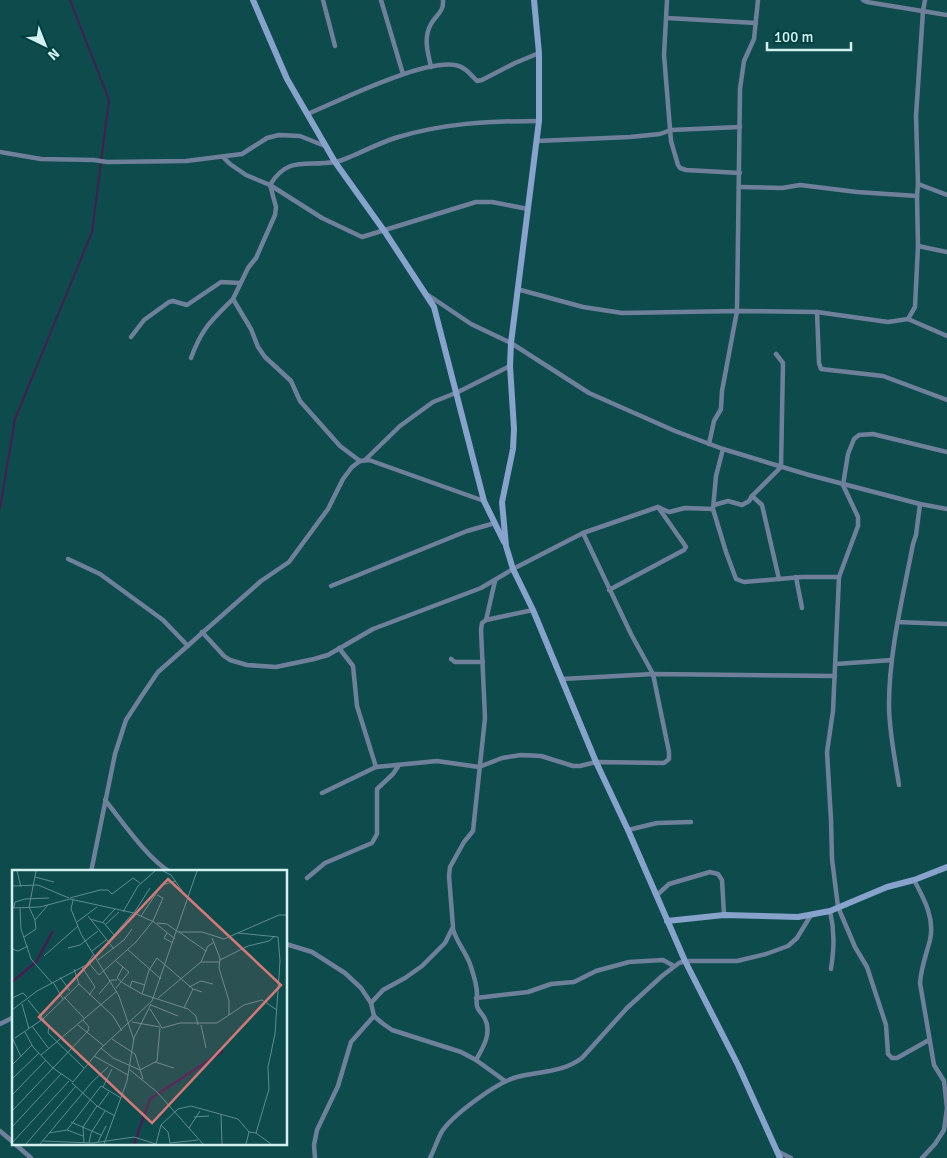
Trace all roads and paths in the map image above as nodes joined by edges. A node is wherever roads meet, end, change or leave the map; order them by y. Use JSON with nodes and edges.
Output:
{"nodes":[{"id":1,"x":253,"y":0,"type":"edge"},
{"id":2,"x":323,"y":0,"type":"edge"},
{"id":3,"x":381,"y":0,"type":"edge"},
{"id":4,"x":443,"y":0,"type":"edge"},
{"id":5,"x":534,"y":0,"type":"edge"},
{"id":6,"x":667,"y":0,"type":"edge"},
{"id":7,"x":758,"y":0,"type":"edge"},
{"id":8,"x":863,"y":0,"type":"edge"},
{"id":9,"x":925,"y":0,"type":"edge"},
{"id":10,"x":923,"y":10,"type":"junction"},
{"id":11,"x":947,"y":15,"type":"edge"},
{"id":12,"x":667,"y":18,"type":"junction"},
{"id":13,"x":756,"y":22,"type":"junction"},
{"id":14,"x":335,"y":46,"type":"dead end"},
{"id":15,"x":539,"y":53,"type":"junction"},
{"id":16,"x":431,"y":67,"type":"junction"},
{"id":17,"x":403,"y":74,"type":"junction"},
{"id":18,"x":308,"y":114,"type":"junction"},
{"id":19,"x":539,"y":121,"type":"junction"},
{"id":20,"x":740,"y":126,"type":"junction"},
{"id":21,"x":671,"y":130,"type":"junction"},
{"id":22,"x":537,"y":141,"type":"junction"},
{"id":23,"x":326,"y":146,"type":"junction"},
{"id":24,"x":0,"y":152,"type":"edge"},
{"id":25,"x":223,"y":157,"type":"junction"},
{"id":26,"x":335,"y":162,"type":"junction"},
{"id":27,"x":740,"y":173,"type":"junction"},
{"id":28,"x":918,"y":184,"type":"junction"},
{"id":29,"x":270,"y":185,"type":"junction"},
{"id":30,"x":740,"y":188,"type":"junction"},
{"id":31,"x":947,"y":195,"type":"edge"},
{"id":32,"x":917,"y":196,"type":"junction"},
{"id":33,"x":528,"y":209,"type":"junction"},
{"id":34,"x":384,"y":232,"type":"junction"},
{"id":35,"x":918,"y":246,"type":"junction"},
{"id":36,"x":947,"y":252,"type":"edge"},
{"id":37,"x":240,"y":283,"type":"junction"},
{"id":38,"x":517,"y":289,"type":"junction"},
{"id":39,"x":428,"y":295,"type":"junction"},
{"id":40,"x":233,"y":300,"type":"junction"},
{"id":41,"x":737,"y":311,"type":"junction"},
{"id":42,"x":817,"y":312,"type":"junction"},
{"id":43,"x":908,"y":319,"type":"junction"},
{"id":44,"x":947,"y":336,"type":"edge"},
{"id":45,"x":131,"y":337,"type":"dead end"},
{"id":46,"x":511,"y":343,"type":"junction"},
{"id":47,"x":776,"y":354,"type":"dead end"},
{"id":48,"x":190,"y":358,"type":"dead end"},
{"id":49,"x":510,"y":366,"type":"junction"},
{"id":50,"x":458,"y":392,"type":"junction"},
{"id":51,"x":947,"y":400,"type":"edge"},
{"id":52,"x":709,"y":444,"type":"junction"},
{"id":53,"x":723,"y":449,"type":"junction"},
{"id":54,"x":947,"y":452,"type":"edge"},
{"id":55,"x":362,"y":461,"type":"junction"},
{"id":56,"x":781,"y":466,"type":"junction"},
{"id":57,"x":843,"y":485,"type":"junction"},
{"id":58,"x":752,"y":496,"type":"junction"},
{"id":59,"x":484,"y":500,"type":"junction"},
{"id":60,"x":920,"y":504,"type":"junction"},
{"id":61,"x":658,"y":507,"type":"junction"},
{"id":62,"x":714,"y":507,"type":"junction"},
{"id":63,"x":947,"y":509,"type":"edge"},
{"id":64,"x":495,"y":522,"type":"junction"},
{"id":65,"x":583,"y":533,"type":"junction"},
{"id":66,"x":506,"y":546,"type":"junction"},
{"id":67,"x":68,"y":559,"type":"dead end"},
{"id":68,"x":513,"y":569,"type":"junction"},
{"id":69,"x":796,"y":577,"type":"junction"},
{"id":70,"x":839,"y":577,"type":"junction"},
{"id":71,"x":779,"y":579,"type":"junction"},
{"id":72,"x":496,"y":580,"type":"junction"},
{"id":73,"x":331,"y":586,"type":"dead end"},
{"id":74,"x":609,"y":590,"type":"junction"},
{"id":75,"x":802,"y":608,"type":"dead end"},
{"id":76,"x":533,"y":610,"type":"junction"},
{"id":77,"x":486,"y":620,"type":"junction"},
{"id":78,"x":898,"y":622,"type":"junction"},
{"id":79,"x":947,"y":624,"type":"edge"},
{"id":80,"x":202,"y":632,"type":"junction"},
{"id":81,"x":188,"y":646,"type":"junction"},
{"id":82,"x":339,"y":648,"type":"junction"},
{"id":83,"x":451,"y":659,"type":"dead end"},
{"id":84,"x":892,"y":660,"type":"junction"},
{"id":85,"x":483,"y":662,"type":"junction"},
{"id":86,"x":836,"y":664,"type":"junction"},
{"id":87,"x":653,"y":674,"type":"junction"},
{"id":88,"x":835,"y":676,"type":"junction"},
{"id":89,"x":562,"y":679,"type":"junction"},
{"id":90,"x":596,"y":762,"type":"junction"},
{"id":91,"x":400,"y":765,"type":"junction"},
{"id":92,"x":376,"y":767,"type":"junction"},
{"id":93,"x":478,"y":767,"type":"junction"},
{"id":94,"x":899,"y":785,"type":"dead end"},
{"id":95,"x":322,"y":793,"type":"dead end"},
{"id":96,"x":105,"y":800,"type":"junction"},
{"id":97,"x":691,"y":822,"type":"dead end"},
{"id":98,"x":628,"y":830,"type":"junction"},
{"id":99,"x":947,"y":867,"type":"edge"},
{"id":100,"x":91,"y":870,"type":"edge"},
{"id":101,"x":167,"y":870,"type":"edge"},
{"id":102,"x":307,"y":878,"type":"dead end"},
{"id":103,"x":914,"y":880,"type":"junction"},
{"id":104,"x":656,"y":896,"type":"junction"},
{"id":105,"x":838,"y":907,"type":"junction"},
{"id":106,"x":830,"y":912,"type":"junction"},
{"id":107,"x":724,"y":915,"type":"junction"},
{"id":108,"x":811,"y":915,"type":"junction"},
{"id":109,"x":667,"y":921,"type":"junction"},
{"id":110,"x":453,"y":927,"type":"junction"},
{"id":111,"x":288,"y":945,"type":"edge"},
{"id":112,"x":685,"y":961,"type":"junction"},
{"id":113,"x":674,"y":966,"type":"junction"},
{"id":114,"x":831,"y":969,"type":"dead end"},
{"id":115,"x":476,"y":998,"type":"junction"},
{"id":116,"x":371,"y":1003,"type":"junction"},
{"id":117,"x":374,"y":1016,"type":"junction"},
{"id":118,"x":12,"y":1018,"type":"edge"},
{"id":119,"x":0,"y":1024,"type":"edge"},
{"id":120,"x":929,"y":1040,"type":"junction"},
{"id":121,"x":476,"y":1060,"type":"junction"},
{"id":122,"x":505,"y":1081,"type":"junction"},
{"id":123,"x":0,"y":1131,"type":"edge"},
{"id":124,"x":12,"y":1142,"type":"edge"},
{"id":125,"x":16,"y":1146,"type":"edge"},
{"id":126,"x":776,"y":1150,"type":"junction"},
{"id":127,"x":31,"y":1158,"type":"edge"},
{"id":128,"x":315,"y":1158,"type":"edge"},
{"id":129,"x":430,"y":1158,"type":"edge"},
{"id":130,"x":780,"y":1158,"type":"edge"},
{"id":131,"x":791,"y":1158,"type":"edge"},
{"id":132,"x":922,"y":1158,"type":"edge"}],
"edges":[{"from":1,"to":18,"type":"street"},
{"from":2,"to":14,"type":"street"},
{"from":3,"to":17,"type":"street"},
{"from":4,"to":16,"type":"street"},
{"from":5,"to":15,"type":"street"},
{"from":6,"to":12,"type":"street"},
{"from":7,"to":13,"type":"street"},
{"from":8,"to":10,"type":"street"},
{"from":9,"to":10,"type":"street"},
{"from":10,"to":11,"type":"street"},
{"from":10,"to":28,"type":"street"},
{"from":12,"to":13,"type":"street"},
{"from":12,"to":21,"type":"street"},
{"from":13,"to":20,"type":"street"},
{"from":15,"to":16,"type":"street"},
{"from":15,"to":19,"type":"street"},
{"from":16,"to":17,"type":"street"},
{"from":17,"to":18,"type":"street"},
{"from":18,"to":23,"type":"street"},
{"from":19,"to":22,"type":"street"},
{"from":19,"to":26,"type":"street"},
{"from":20,"to":21,"type":"street"},
{"from":20,"to":27,"type":"street"},
{"from":21,"to":22,"type":"street"},
{"from":21,"to":27,"type":"street"},
{"from":22,"to":33,"type":"street"},
{"from":23,"to":25,"type":"street"},
{"from":23,"to":26,"type":"street"},
{"from":24,"to":25,"type":"street"},
{"from":25,"to":29,"type":"street"},
{"from":26,"to":29,"type":"street"},
{"from":26,"to":34,"type":"street"},
{"from":27,"to":30,"type":"street"},
{"from":28,"to":31,"type":"street"},
{"from":28,"to":32,"type":"street"},
{"from":29,"to":34,"type":"street"},
{"from":29,"to":37,"type":"street"},
{"from":30,"to":32,"type":"street"},
{"from":30,"to":41,"type":"street"},
{"from":32,"to":35,"type":"street"},
{"from":33,"to":34,"type":"street"},
{"from":33,"to":38,"type":"street"},
{"from":34,"to":39,"type":"street"},
{"from":35,"to":36,"type":"street"},
{"from":35,"to":43,"type":"street"},
{"from":37,"to":40,"type":"street"},
{"from":37,"to":45,"type":"street"},
{"from":38,"to":41,"type":"street"},
{"from":38,"to":46,"type":"street"},
{"from":39,"to":46,"type":"street"},
{"from":39,"to":50,"type":"street"},
{"from":40,"to":48,"type":"street"},
{"from":40,"to":55,"type":"street"},
{"from":41,"to":42,"type":"street"},
{"from":41,"to":52,"type":"street"},
{"from":42,"to":43,"type":"street"},
{"from":42,"to":51,"type":"street"},
{"from":43,"to":44,"type":"street"},
{"from":46,"to":49,"type":"street"},
{"from":46,"to":52,"type":"street"},
{"from":47,"to":56,"type":"street"},
{"from":49,"to":50,"type":"street"},
{"from":49,"to":66,"type":"street"},
{"from":50,"to":55,"type":"street"},
{"from":50,"to":59,"type":"street"},
{"from":52,"to":53,"type":"street"},
{"from":53,"to":56,"type":"street"},
{"from":53,"to":62,"type":"street"},
{"from":54,"to":57,"type":"street"},
{"from":55,"to":59,"type":"street"},
{"from":55,"to":80,"type":"street"},
{"from":56,"to":57,"type":"street"},
{"from":56,"to":58,"type":"street"},
{"from":57,"to":60,"type":"street"},
{"from":57,"to":70,"type":"street"},
{"from":58,"to":62,"type":"street"},
{"from":58,"to":71,"type":"street"},
{"from":59,"to":64,"type":"street"},
{"from":60,"to":63,"type":"street"},
{"from":60,"to":78,"type":"street"},
{"from":61,"to":62,"type":"street"},
{"from":61,"to":65,"type":"street"},
{"from":61,"to":74,"type":"street"},
{"from":62,"to":71,"type":"street"},
{"from":64,"to":66,"type":"street"},
{"from":64,"to":73,"type":"street"},
{"from":65,"to":68,"type":"street"},
{"from":65,"to":74,"type":"street"},
{"from":66,"to":68,"type":"street"},
{"from":67,"to":81,"type":"street"},
{"from":68,"to":72,"type":"street"},
{"from":68,"to":76,"type":"street"},
{"from":69,"to":70,"type":"street"},
{"from":69,"to":71,"type":"street"},
{"from":69,"to":75,"type":"street"},
{"from":70,"to":86,"type":"street"},
{"from":72,"to":77,"type":"street"},
{"from":72,"to":82,"type":"street"},
{"from":74,"to":87,"type":"street"},
{"from":76,"to":77,"type":"street"},
{"from":76,"to":89,"type":"street"},
{"from":77,"to":85,"type":"street"},
{"from":78,"to":79,"type":"street"},
{"from":78,"to":84,"type":"street"},
{"from":80,"to":81,"type":"street"},
{"from":80,"to":82,"type":"street"},
{"from":81,"to":96,"type":"street"},
{"from":82,"to":92,"type":"street"},
{"from":83,"to":85,"type":"street"},
{"from":84,"to":86,"type":"street"},
{"from":84,"to":94,"type":"street"},
{"from":85,"to":93,"type":"street"},
{"from":86,"to":88,"type":"street"},
{"from":87,"to":88,"type":"street"},
{"from":87,"to":89,"type":"street"},
{"from":87,"to":90,"type":"street"},
{"from":88,"to":105,"type":"street"},
{"from":89,"to":90,"type":"street"},
{"from":90,"to":93,"type":"street"},
{"from":90,"to":98,"type":"street"},
{"from":91,"to":92,"type":"street"},
{"from":91,"to":93,"type":"street"},
{"from":91,"to":102,"type":"street"},
{"from":92,"to":95,"type":"street"},
{"from":93,"to":110,"type":"street"},
{"from":96,"to":100,"type":"street"},
{"from":96,"to":101,"type":"street"},
{"from":97,"to":98,"type":"street"},
{"from":98,"to":104,"type":"street"},
{"from":99,"to":103,"type":"street"},
{"from":103,"to":105,"type":"street"},
{"from":103,"to":120,"type":"street"},
{"from":104,"to":107,"type":"street"},
{"from":104,"to":109,"type":"street"},
{"from":105,"to":106,"type":"street"},
{"from":105,"to":120,"type":"street"},
{"from":106,"to":108,"type":"street"},
{"from":106,"to":114,"type":"street"},
{"from":107,"to":108,"type":"street"},
{"from":107,"to":109,"type":"street"},
{"from":108,"to":112,"type":"street"},
{"from":109,"to":112,"type":"street"},
{"from":110,"to":115,"type":"street"},
{"from":110,"to":116,"type":"street"},
{"from":111,"to":116,"type":"street"},
{"from":112,"to":113,"type":"street"},
{"from":112,"to":126,"type":"street"},
{"from":113,"to":115,"type":"street"},
{"from":113,"to":122,"type":"street"},
{"from":115,"to":121,"type":"street"},
{"from":116,"to":117,"type":"street"},
{"from":117,"to":121,"type":"street"},
{"from":117,"to":128,"type":"street"},
{"from":118,"to":119,"type":"street"},
{"from":120,"to":132,"type":"street"},
{"from":121,"to":122,"type":"street"},
{"from":122,"to":129,"type":"street"},
{"from":123,"to":124,"type":"street"},
{"from":125,"to":127,"type":"street"},
{"from":126,"to":130,"type":"street"},
{"from":126,"to":131,"type":"street"}]}
